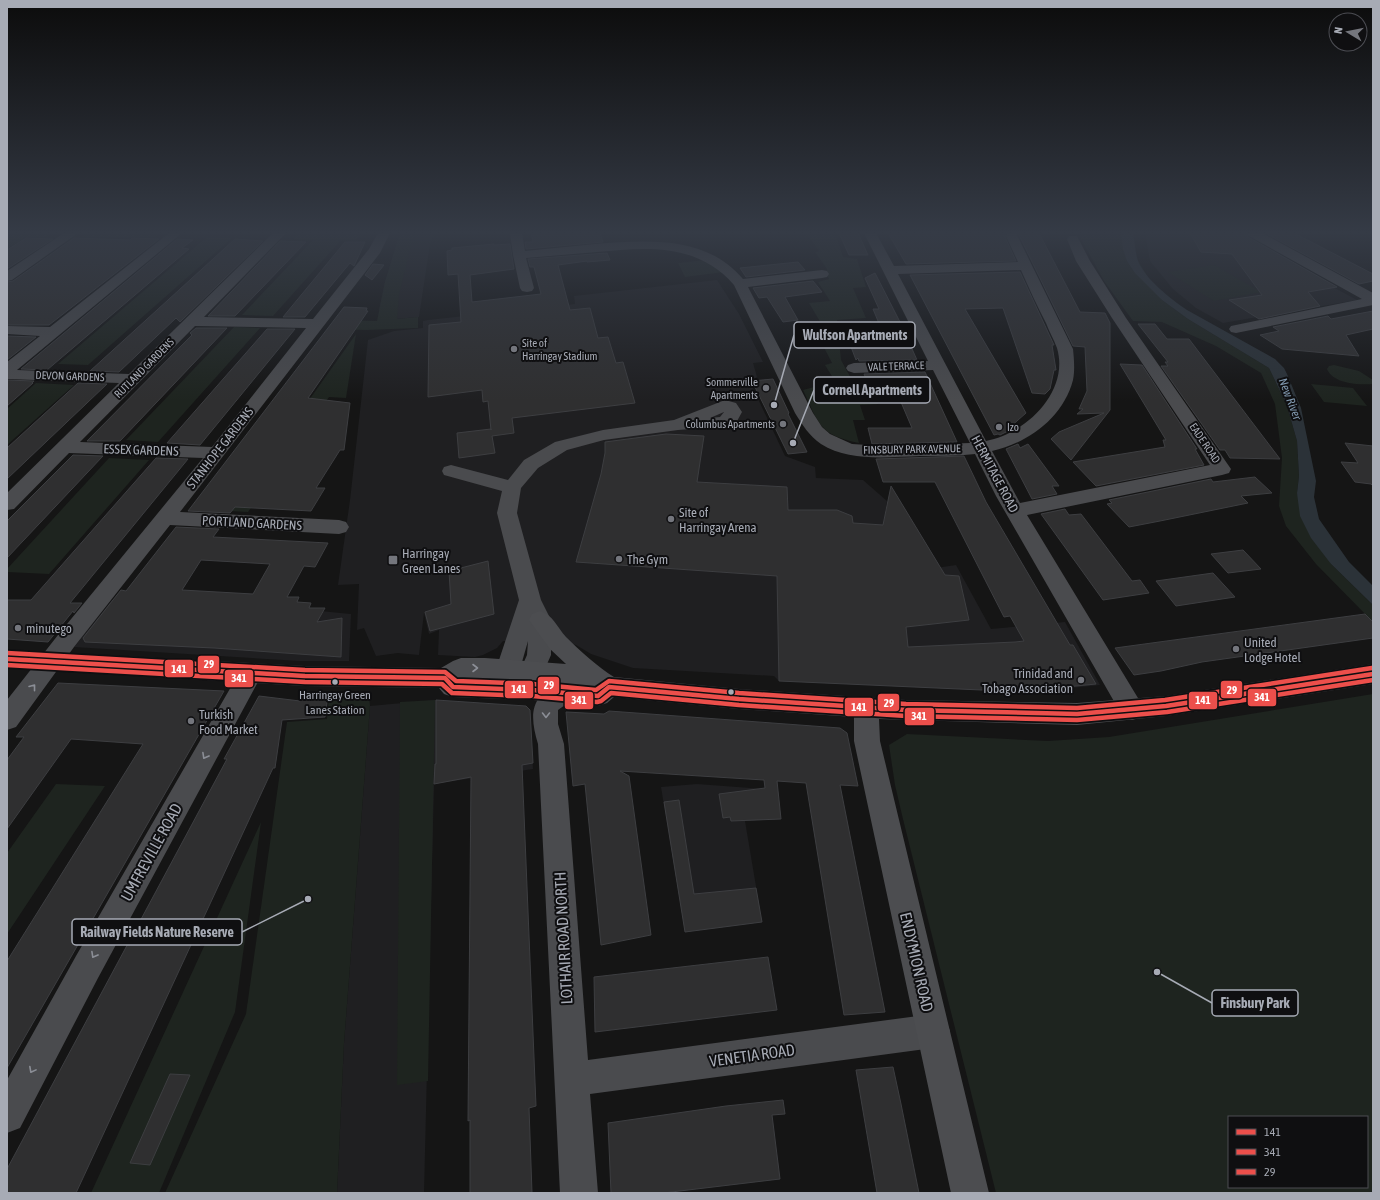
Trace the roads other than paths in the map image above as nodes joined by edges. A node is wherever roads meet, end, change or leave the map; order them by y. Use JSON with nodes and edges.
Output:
{"nodes":[{"id":1,"x":108,"y":289,"type":"edge"},
{"id":2,"x":223,"y":289,"type":"edge"},
{"id":3,"x":344,"y":289,"type":"edge"},
{"id":4,"x":742,"y":289,"type":"edge"},
{"id":5,"x":899,"y":289,"type":"edge"},
{"id":6,"x":1037,"y":289,"type":"edge"},
{"id":7,"x":1101,"y":289,"type":"edge"},
{"id":8,"x":1353,"y":289,"type":"edge"},
{"id":9,"x":1373,"y":300,"type":"edge"},
{"id":10,"x":191,"y":321,"type":"junction"},
{"id":11,"x":317,"y":324,"type":"junction"},
{"id":12,"x":7,"y":330,"type":"edge"},
{"id":13,"x":1236,"y":330,"type":"dead end"},
{"id":14,"x":55,"y":332,"type":"junction"},
{"id":15,"x":937,"y":365,"type":"junction"},
{"id":16,"x":854,"y":368,"type":"dead end"},
{"id":17,"x":7,"y":370,"type":"edge"},
{"id":18,"x":7,"y":374,"type":"edge"},
{"id":19,"x":133,"y":379,"type":"junction"},
{"id":20,"x":678,"y":424,"type":"dead end"},
{"id":21,"x":65,"y":446,"type":"junction"},
{"id":22,"x":981,"y":448,"type":"junction"},
{"id":23,"x":217,"y":453,"type":"junction"},
{"id":24,"x":451,"y":471,"type":"dead end"},
{"id":25,"x":512,"y":487,"type":"junction"},
{"id":26,"x":7,"y":504,"type":"edge"},
{"id":27,"x":1015,"y":511,"type":"junction"},
{"id":28,"x":165,"y":518,"type":"junction"},
{"id":29,"x":338,"y":527,"type":"dead end"},
{"id":30,"x":535,"y":610,"type":"junction"},
{"id":31,"x":7,"y":659,"type":"edge"},
{"id":32,"x":52,"y":661,"type":"junction"},
{"id":33,"x":251,"y":673,"type":"junction"},
{"id":34,"x":1373,"y":674,"type":"edge"},
{"id":35,"x":503,"y":679,"type":"junction"},
{"id":36,"x":528,"y":680,"type":"junction"},
{"id":37,"x":601,"y":682,"type":"junction"},
{"id":38,"x":563,"y":693,"type":"junction"},
{"id":39,"x":866,"y":707,"type":"junction"},
{"id":40,"x":1132,"y":710,"type":"junction"},
{"id":41,"x":7,"y":719,"type":"edge"},
{"id":42,"x":933,"y":1031,"type":"junction"},
{"id":43,"x":572,"y":1079,"type":"junction"},
{"id":44,"x":7,"y":1115,"type":"edge"},
{"id":45,"x":579,"y":1193,"type":"edge"},
{"id":46,"x":970,"y":1193,"type":"edge"}],
"edges":[{"from":1,"to":14,"type":"street"},
{"from":2,"to":10,"type":"street","name":"RUTLAND GARDENS"},
{"from":3,"to":11,"type":"street","name":"STANHOPE GARDENS"},
{"from":4,"to":22,"type":"street","name":"FINSBURY PARK AVENUE"},
{"from":5,"to":15,"type":"street","name":"HERMITAGE ROAD"},
{"from":6,"to":22,"type":"street","name":"FINSBURY PARK AVENUE"},
{"from":7,"to":27,"type":"street","name":"EADE ROAD"},
{"from":8,"to":9,"type":"street"},
{"from":9,"to":13,"type":"street"},
{"from":10,"to":11,"type":"street"},
{"from":10,"to":19,"type":"street","name":"RUTLAND GARDENS"},
{"from":11,"to":23,"type":"street","name":"STANHOPE GARDENS"},
{"from":12,"to":14,"type":"street"},
{"from":14,"to":17,"type":"street"},
{"from":15,"to":16,"type":"street","name":"VALE TERRACE"},
{"from":15,"to":22,"type":"street","name":"HERMITAGE ROAD"},
{"from":18,"to":19,"type":"street","name":"DEVON GARDENS"},
{"from":19,"to":21,"type":"street","name":"RUTLAND GARDENS"},
{"from":20,"to":25,"type":"street"},
{"from":21,"to":23,"type":"street","name":"ESSEX GARDENS"},
{"from":21,"to":26,"type":"street","name":"RUTLAND GARDENS"},
{"from":22,"to":27,"type":"street","name":"HERMITAGE ROAD"},
{"from":23,"to":28,"type":"street","name":"STANHOPE GARDENS"},
{"from":24,"to":25,"type":"street"},
{"from":25,"to":30,"type":"street"},
{"from":27,"to":40,"type":"street","name":"HERMITAGE ROAD"},
{"from":28,"to":29,"type":"street","name":"PORTLAND GARDENS"},
{"from":28,"to":32,"type":"street","name":"STANHOPE GARDENS"},
{"from":30,"to":35,"type":"street"},
{"from":30,"to":36,"type":"street"},
{"from":30,"to":37,"type":"main road"},
{"from":31,"to":32,"type":"main road"},
{"from":32,"to":33,"type":"main road"},
{"from":41,"to":32,"type":"street","name":"STANHOPE GARDENS","one_way":true},
{"from":33,"to":35,"type":"main road"},
{"from":33,"to":44,"type":"street","name":"UMFREVILLE ROAD","one_way":true},
{"from":34,"to":40,"type":"main road"},
{"from":35,"to":36,"type":"main road"},
{"from":36,"to":37,"type":"main road"},
{"from":36,"to":38,"type":"main road"},
{"from":37,"to":38,"type":"main road"},
{"from":37,"to":39,"type":"main road"},
{"from":38,"to":43,"type":"street","name":"LOTHAIR ROAD NORTH","one_way":true},
{"from":39,"to":40,"type":"main road"},
{"from":39,"to":42,"type":"main road","name":"ENDYMION ROAD"},
{"from":42,"to":43,"type":"street","name":"VENETIA ROAD"},
{"from":42,"to":46,"type":"main road","name":"ENDYMION ROAD"},
{"from":43,"to":45,"type":"street","name":"LOTHAIR ROAD NORTH"}]}
